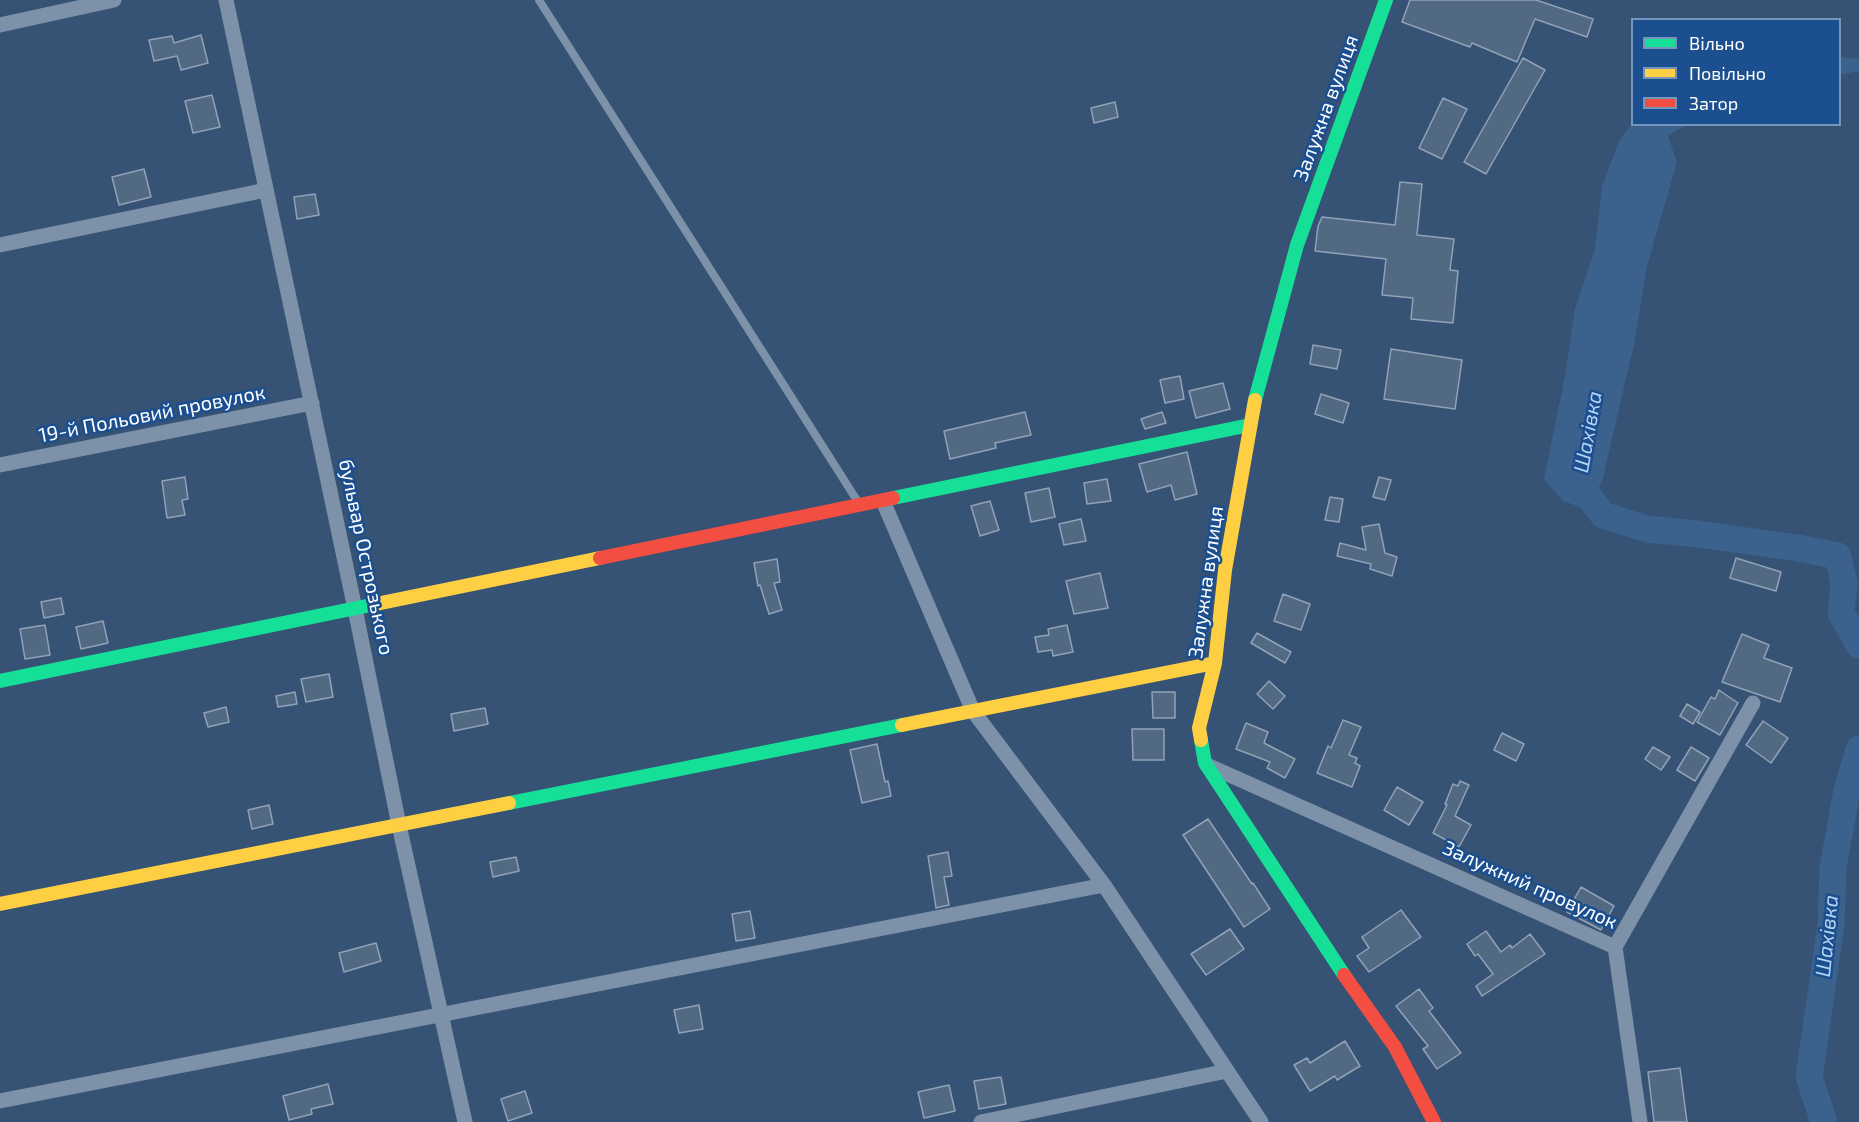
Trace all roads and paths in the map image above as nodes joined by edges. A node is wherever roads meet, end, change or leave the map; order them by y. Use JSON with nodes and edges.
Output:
{"nodes":[{"id":1,"x":114,"y":0,"type":"edge"},
{"id":2,"x":225,"y":0,"type":"edge"},
{"id":3,"x":539,"y":0,"type":"edge"},
{"id":4,"x":1386,"y":0,"type":"edge"},
{"id":5,"x":0,"y":25,"type":"edge"},
{"id":6,"x":266,"y":190,"type":"junction"},
{"id":7,"x":0,"y":245,"type":"edge"},
{"id":8,"x":312,"y":403,"type":"junction"},
{"id":9,"x":1250,"y":426,"type":"junction"},
{"id":10,"x":0,"y":465,"type":"edge"},
{"id":11,"x":883,"y":501,"type":"junction"},
{"id":12,"x":860,"y":505,"type":"junction"},
{"id":13,"x":356,"y":609,"type":"junction"},
{"id":14,"x":1215,"y":663,"type":"junction"},
{"id":15,"x":0,"y":681,"type":"edge"},
{"id":16,"x":1753,"y":703,"type":"dead end"},
{"id":17,"x":973,"y":711,"type":"junction"},
{"id":18,"x":1204,"y":763,"type":"junction"},
{"id":19,"x":399,"y":825,"type":"junction"},
{"id":20,"x":1104,"y":885,"type":"junction"},
{"id":21,"x":0,"y":904,"type":"edge"},
{"id":22,"x":1615,"y":947,"type":"junction"},
{"id":23,"x":442,"y":1015,"type":"junction"},
{"id":24,"x":1227,"y":1071,"type":"junction"},
{"id":25,"x":0,"y":1101,"type":"edge"},
{"id":26,"x":465,"y":1122,"type":"edge"},
{"id":27,"x":981,"y":1122,"type":"edge"},
{"id":28,"x":1261,"y":1122,"type":"edge"},
{"id":29,"x":1434,"y":1122,"type":"edge"},
{"id":30,"x":1640,"y":1122,"type":"edge"}],
"edges":[{"from":1,"to":5,"type":"street"},
{"from":2,"to":6,"type":"street","name":"бульвар Острозького"},
{"from":3,"to":12,"type":"lane"},
{"from":4,"to":9,"type":"street","name":"Залужна вулиця"},
{"from":6,"to":7,"type":"street"},
{"from":6,"to":8,"type":"street","name":"бульвар Острозького"},
{"from":8,"to":10,"type":"street","name":"19-й Польовий провулок"},
{"from":8,"to":13,"type":"street","name":"бульвар Острозького"},
{"from":9,"to":11,"type":"street"},
{"from":9,"to":14,"type":"street","name":"Залужна вулиця"},
{"from":11,"to":12,"type":"street"},
{"from":11,"to":17,"type":"street"},
{"from":12,"to":13,"type":"street"},
{"from":13,"to":15,"type":"street"},
{"from":13,"to":19,"type":"street","name":"бульвар Острозького"},
{"from":14,"to":17,"type":"street"},
{"from":14,"to":18,"type":"street","name":"Залужна вулиця"},
{"from":16,"to":22,"type":"street","name":"Залужний провулок"},
{"from":17,"to":19,"type":"street"},
{"from":17,"to":20,"type":"street"},
{"from":18,"to":22,"type":"street","name":"Залужний провулок"},
{"from":18,"to":29,"type":"street","name":"Залужна вулиця"},
{"from":19,"to":21,"type":"street"},
{"from":19,"to":23,"type":"street","name":"бульвар Острозького"},
{"from":20,"to":23,"type":"street"},
{"from":20,"to":24,"type":"street"},
{"from":22,"to":30,"type":"street"},
{"from":23,"to":25,"type":"street"},
{"from":23,"to":26,"type":"street","name":"бульвар Острозького"},
{"from":24,"to":27,"type":"street"},
{"from":24,"to":28,"type":"street"}]}
